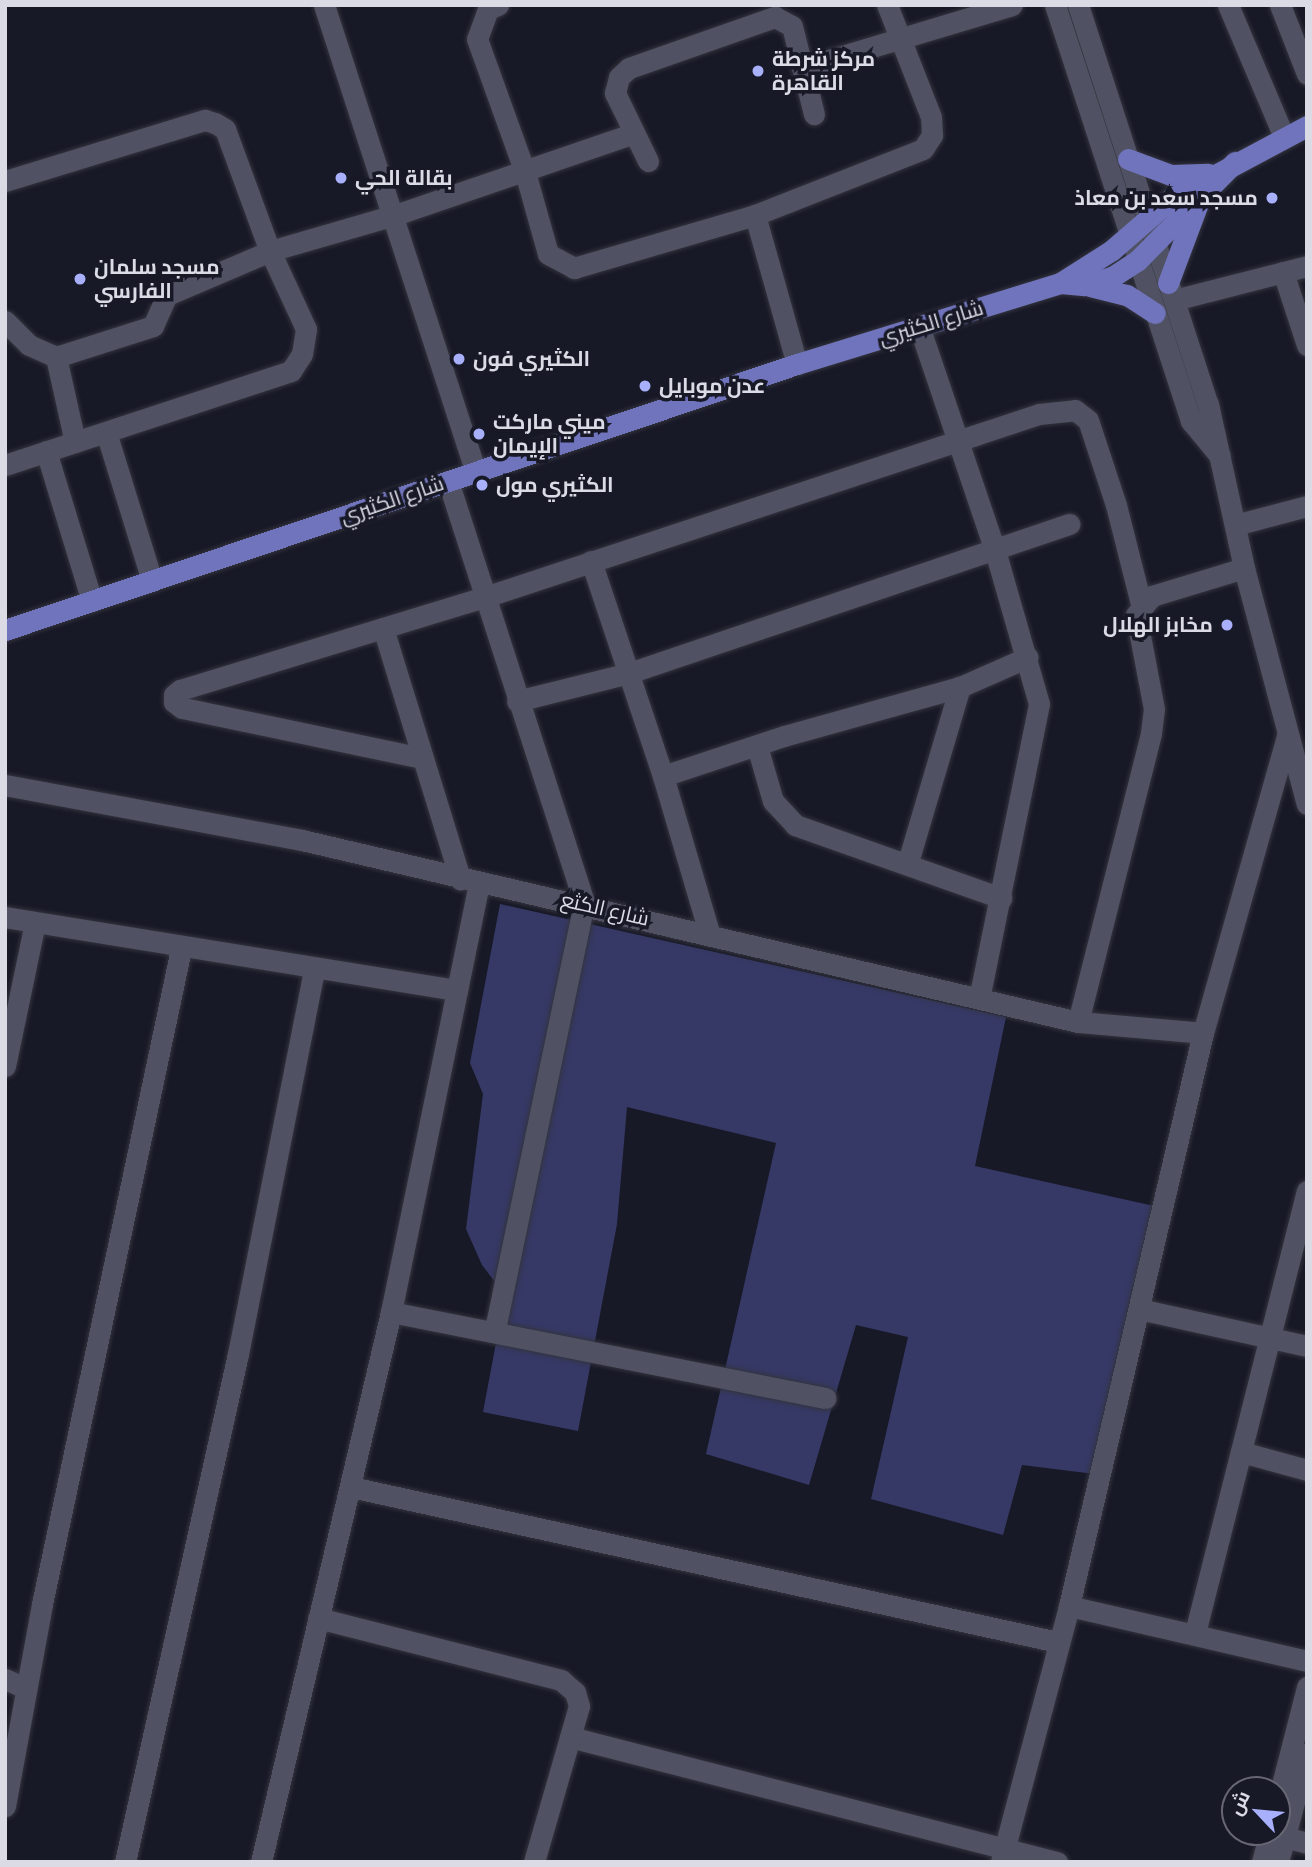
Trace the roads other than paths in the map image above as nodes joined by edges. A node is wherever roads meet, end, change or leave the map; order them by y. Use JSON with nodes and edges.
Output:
{"nodes":[{"id":1,"x":324,"y":5,"type":"edge"},
{"id":2,"x":498,"y":5,"type":"edge"},
{"id":3,"x":887,"y":5,"type":"edge"},
{"id":4,"x":1012,"y":5,"type":"edge"},
{"id":5,"x":1055,"y":5,"type":"edge"},
{"id":6,"x":1078,"y":5,"type":"edge"},
{"id":7,"x":1228,"y":5,"type":"edge"},
{"id":8,"x":1280,"y":5,"type":"edge"},
{"id":9,"x":898,"y":38,"type":"junction"},
{"id":10,"x":802,"y":68,"type":"junction"},
{"id":11,"x":1307,"y":74,"type":"edge"},
{"id":12,"x":814,"y":114,"type":"dead end"},
{"id":13,"x":1307,"y":126,"type":"edge"},
{"id":14,"x":632,"y":134,"type":"junction"},
{"id":15,"x":1284,"y":137,"type":"junction"},
{"id":16,"x":1128,"y":159,"type":"junction"},
{"id":17,"x":648,"y":161,"type":"dead end"},
{"id":18,"x":525,"y":172,"type":"junction"},
{"id":19,"x":5,"y":181,"type":"edge"},
{"id":20,"x":1209,"y":182,"type":"junction"},
{"id":21,"x":395,"y":215,"type":"junction"},
{"id":22,"x":755,"y":215,"type":"junction"},
{"id":23,"x":1147,"y":219,"type":"junction"},
{"id":24,"x":1129,"y":235,"type":"junction"},
{"id":25,"x":1155,"y":242,"type":"junction"},
{"id":26,"x":270,"y":251,"type":"junction"},
{"id":27,"x":1138,"y":260,"type":"junction"},
{"id":28,"x":1307,"y":266,"type":"edge"},
{"id":29,"x":1283,"y":272,"type":"junction"},
{"id":30,"x":1060,"y":283,"type":"junction"},
{"id":31,"x":1085,"y":285,"type":"junction"},
{"id":32,"x":1171,"y":291,"type":"junction"},
{"id":33,"x":1155,"y":313,"type":"junction"},
{"id":34,"x":5,"y":321,"type":"edge"},
{"id":35,"x":919,"y":326,"type":"junction"},
{"id":36,"x":1307,"y":345,"type":"edge"},
{"id":37,"x":56,"y":357,"type":"junction"},
{"id":38,"x":797,"y":364,"type":"junction"},
{"id":39,"x":106,"y":432,"type":"junction"},
{"id":40,"x":958,"y":440,"type":"junction"},
{"id":41,"x":75,"y":442,"type":"junction"},
{"id":42,"x":46,"y":451,"type":"junction"},
{"id":43,"x":1220,"y":456,"type":"junction"},
{"id":44,"x":5,"y":465,"type":"edge"},
{"id":45,"x":476,"y":472,"type":"junction"},
{"id":46,"x":449,"y":481,"type":"junction"},
{"id":47,"x":1307,"y":506,"type":"edge"},
{"id":48,"x":1070,"y":524,"type":"dead end"},
{"id":49,"x":1235,"y":525,"type":"junction"},
{"id":50,"x":994,"y":547,"type":"junction"},
{"id":51,"x":591,"y":561,"type":"junction"},
{"id":52,"x":1244,"y":568,"type":"junction"},
{"id":53,"x":152,"y":581,"type":"junction"},
{"id":54,"x":485,"y":597,"type":"junction"},
{"id":55,"x":92,"y":601,"type":"junction"},
{"id":56,"x":1141,"y":604,"type":"junction"},
{"id":57,"x":383,"y":628,"type":"junction"},
{"id":58,"x":5,"y":630,"type":"edge"},
{"id":59,"x":1028,"y":657,"type":"junction"},
{"id":60,"x":629,"y":674,"type":"junction"},
{"id":61,"x":960,"y":687,"type":"junction"},
{"id":62,"x":517,"y":701,"type":"junction"},
{"id":63,"x":1287,"y":736,"type":"junction"},
{"id":64,"x":757,"y":746,"type":"junction"},
{"id":65,"x":422,"y":758,"type":"junction"},
{"id":66,"x":663,"y":776,"type":"junction"},
{"id":67,"x":5,"y":785,"type":"edge"},
{"id":68,"x":1307,"y":804,"type":"edge"},
{"id":69,"x":908,"y":862,"type":"junction"},
{"id":70,"x":469,"y":881,"type":"junction"},
{"id":71,"x":1001,"y":898,"type":"junction"},
{"id":72,"x":583,"y":903,"type":"junction"},
{"id":73,"x":5,"y":917,"type":"edge"},
{"id":74,"x":35,"y":923,"type":"junction"},
{"id":75,"x":709,"y":932,"type":"junction"},
{"id":76,"x":181,"y":949,"type":"junction"},
{"id":77,"x":314,"y":969,"type":"junction"},
{"id":78,"x":457,"y":990,"type":"junction"},
{"id":79,"x":979,"y":998,"type":"junction"},
{"id":80,"x":1077,"y":1022,"type":"junction"},
{"id":81,"x":1203,"y":1033,"type":"junction"},
{"id":82,"x":5,"y":1066,"type":"edge"},
{"id":83,"x":1305,"y":1205,"type":"edge"},
{"id":84,"x":1139,"y":1309,"type":"junction"},
{"id":85,"x":391,"y":1312,"type":"junction"},
{"id":86,"x":495,"y":1330,"type":"junction"},
{"id":87,"x":1267,"y":1337,"type":"junction"},
{"id":88,"x":1307,"y":1346,"type":"edge"},
{"id":89,"x":826,"y":1398,"type":"dead end"},
{"id":90,"x":1241,"y":1452,"type":"junction"},
{"id":91,"x":1307,"y":1470,"type":"edge"},
{"id":92,"x":351,"y":1487,"type":"junction"},
{"id":93,"x":1069,"y":1606,"type":"junction"},
{"id":94,"x":318,"y":1618,"type":"junction"},
{"id":95,"x":1195,"y":1633,"type":"junction"},
{"id":96,"x":1058,"y":1642,"type":"junction"},
{"id":97,"x":1307,"y":1661,"type":"edge"},
{"id":98,"x":5,"y":1679,"type":"edge"},
{"id":99,"x":1307,"y":1687,"type":"edge"},
{"id":100,"x":25,"y":1688,"type":"junction"},
{"id":101,"x":570,"y":1737,"type":"junction"},
{"id":102,"x":1307,"y":1754,"type":"edge"},
{"id":103,"x":1284,"y":1776,"type":"edge"},
{"id":104,"x":1291,"y":1794,"type":"edge"},
{"id":105,"x":5,"y":1806,"type":"edge"},
{"id":106,"x":1269,"y":1846,"type":"edge"},
{"id":107,"x":1003,"y":1855,"type":"edge"},
{"id":108,"x":125,"y":1862,"type":"edge"},
{"id":109,"x":261,"y":1862,"type":"edge"},
{"id":110,"x":534,"y":1862,"type":"edge"},
{"id":111,"x":1057,"y":1862,"type":"edge"},
{"id":112,"x":1262,"y":1862,"type":"edge"}],
"edges":[{"from":1,"to":21,"type":"street"},
{"from":2,"to":18,"type":"street"},
{"from":3,"to":9,"type":"street"},
{"from":4,"to":9,"type":"street"},
{"from":5,"to":24,"type":"street"},
{"from":6,"to":16,"type":"street"},
{"from":7,"to":15,"type":"street"},
{"from":8,"to":11,"type":"street"},
{"from":9,"to":10,"type":"street"},
{"from":9,"to":22,"type":"street"},
{"from":10,"to":12,"type":"street"},
{"from":10,"to":14,"type":"street"},
{"from":13,"to":15,"type":"main road","name":"شارع الكثيري"},
{"from":14,"to":17,"type":"street"},
{"from":14,"to":18,"type":"street"},
{"from":15,"to":20,"type":"main road","name":"شارع الكثيري"},
{"from":16,"to":20,"type":"main road"},
{"from":16,"to":23,"type":"street"},
{"from":18,"to":21,"type":"street"},
{"from":18,"to":22,"type":"street"},
{"from":19,"to":26,"type":"street"},
{"from":20,"to":23,"type":"main road","name":"شارع الكثيري"},
{"from":20,"to":25,"type":"main road","name":"شارع الكثيري"},
{"from":20,"to":32,"type":"main road"},
{"from":21,"to":26,"type":"street"},
{"from":21,"to":45,"type":"street"},
{"from":22,"to":38,"type":"street"},
{"from":23,"to":24,"type":"main road","name":"شارع الكثيري"},
{"from":23,"to":25,"type":"street"},
{"from":24,"to":27,"type":"street"},
{"from":24,"to":30,"type":"main road","name":"شارع الكثيري"},
{"from":25,"to":27,"type":"main road","name":"شارع الكثيري"},
{"from":25,"to":32,"type":"street"},
{"from":26,"to":37,"type":"street"},
{"from":26,"to":39,"type":"street"},
{"from":27,"to":31,"type":"main road","name":"شارع الكثيري"},
{"from":27,"to":33,"type":"street"},
{"from":28,"to":29,"type":"street"},
{"from":29,"to":32,"type":"street"},
{"from":29,"to":36,"type":"street"},
{"from":30,"to":31,"type":"main road","name":"شارع الكثيري"},
{"from":30,"to":35,"type":"main road","name":"شارع الكثيري"},
{"from":31,"to":33,"type":"main road"},
{"from":32,"to":43,"type":"street"},
{"from":33,"to":43,"type":"street"},
{"from":34,"to":37,"type":"street"},
{"from":35,"to":38,"type":"main road","name":"شارع الكثيري"},
{"from":35,"to":40,"type":"street"},
{"from":37,"to":41,"type":"street"},
{"from":38,"to":45,"type":"main road","name":"شارع الكثيري"},
{"from":39,"to":41,"type":"street"},
{"from":39,"to":53,"type":"street"},
{"from":40,"to":50,"type":"street"},
{"from":40,"to":51,"type":"street"},
{"from":40,"to":56,"type":"street"},
{"from":41,"to":42,"type":"street"},
{"from":42,"to":44,"type":"street"},
{"from":42,"to":55,"type":"street"},
{"from":43,"to":49,"type":"street"},
{"from":45,"to":46,"type":"main road","name":"شارع الكثيري"},
{"from":46,"to":53,"type":"main road","name":"شارع الكثيري"},
{"from":46,"to":54,"type":"street"},
{"from":47,"to":49,"type":"street"},
{"from":48,"to":50,"type":"street"},
{"from":49,"to":52,"type":"street"},
{"from":50,"to":59,"type":"street"},
{"from":50,"to":60,"type":"street"},
{"from":51,"to":54,"type":"street"},
{"from":51,"to":60,"type":"street"},
{"from":52,"to":56,"type":"street"},
{"from":52,"to":63,"type":"street"},
{"from":53,"to":55,"type":"main road","name":"شارع الكثيري"},
{"from":54,"to":57,"type":"street"},
{"from":54,"to":62,"type":"street"},
{"from":55,"to":58,"type":"main road","name":"شارع الكثيري"},
{"from":56,"to":80,"type":"street"},
{"from":57,"to":65,"type":"street"},
{"from":57,"to":65,"type":"street"},
{"from":59,"to":61,"type":"street"},
{"from":59,"to":71,"type":"street"},
{"from":60,"to":62,"type":"street"},
{"from":60,"to":66,"type":"street"},
{"from":61,"to":64,"type":"street"},
{"from":61,"to":69,"type":"street"},
{"from":62,"to":72,"type":"street"},
{"from":63,"to":68,"type":"street"},
{"from":63,"to":81,"type":"street"},
{"from":64,"to":66,"type":"street"},
{"from":64,"to":69,"type":"street"},
{"from":65,"to":70,"type":"street"},
{"from":66,"to":75,"type":"street"},
{"from":67,"to":70,"type":"street","name":"شارع الكثع"},
{"from":69,"to":71,"type":"street"},
{"from":70,"to":72,"type":"street","name":"شارع الكثع"},
{"from":70,"to":78,"type":"street"},
{"from":71,"to":79,"type":"street"},
{"from":72,"to":75,"type":"street","name":"شارع الكثع"},
{"from":72,"to":86,"type":"street"},
{"from":73,"to":74,"type":"street"},
{"from":74,"to":76,"type":"street"},
{"from":74,"to":82,"type":"street"},
{"from":75,"to":79,"type":"street","name":"شارع الكثع"},
{"from":76,"to":77,"type":"street"},
{"from":76,"to":100,"type":"street"},
{"from":77,"to":78,"type":"street"},
{"from":77,"to":108,"type":"street"},
{"from":78,"to":85,"type":"street"},
{"from":79,"to":80,"type":"street","name":"شارع الكثع"},
{"from":80,"to":81,"type":"street","name":"شارع الكثع"},
{"from":81,"to":84,"type":"street"},
{"from":83,"to":87,"type":"street"},
{"from":84,"to":87,"type":"street"},
{"from":84,"to":93,"type":"street"},
{"from":85,"to":86,"type":"street"},
{"from":85,"to":92,"type":"street"},
{"from":86,"to":89,"type":"street"},
{"from":87,"to":88,"type":"street"},
{"from":87,"to":90,"type":"street"},
{"from":90,"to":91,"type":"street"},
{"from":90,"to":95,"type":"street"},
{"from":92,"to":94,"type":"street"},
{"from":92,"to":96,"type":"street"},
{"from":93,"to":95,"type":"street"},
{"from":93,"to":96,"type":"street"},
{"from":94,"to":101,"type":"street"},
{"from":94,"to":109,"type":"street"},
{"from":95,"to":97,"type":"street"},
{"from":96,"to":107,"type":"street"},
{"from":98,"to":100,"type":"street"},
{"from":99,"to":103,"type":"street"},
{"from":100,"to":105,"type":"street"},
{"from":101,"to":107,"type":"street"},
{"from":101,"to":110,"type":"street"},
{"from":102,"to":104,"type":"street"},
{"from":106,"to":112,"type":"street"},
{"from":107,"to":111,"type":"street"}]}
